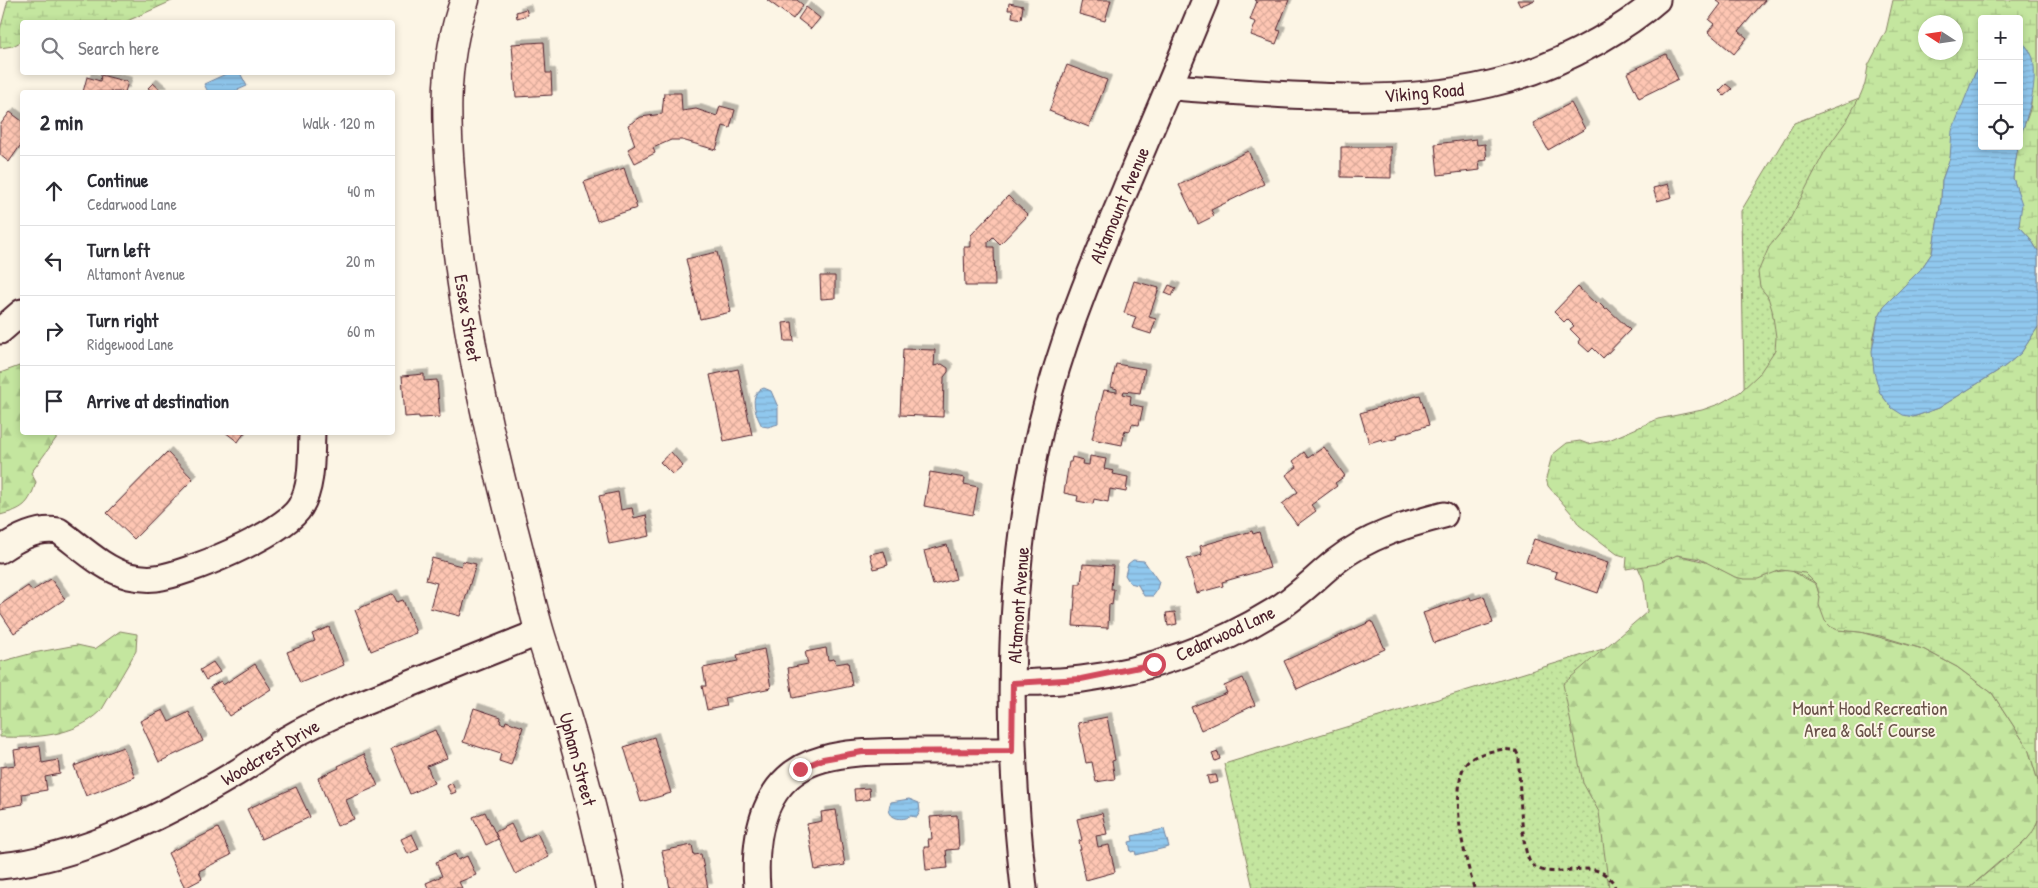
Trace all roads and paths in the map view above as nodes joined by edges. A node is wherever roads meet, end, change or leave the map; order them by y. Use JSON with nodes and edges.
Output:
{"nodes":[{"id":1,"x":465,"y":0,"type":"edge"},
{"id":2,"x":1205,"y":0,"type":"edge"},
{"id":3,"x":1657,"y":0,"type":"edge"},
{"id":4,"x":1170,"y":87,"type":"junction"},
{"id":5,"x":20,"y":314,"type":"edge"},
{"id":6,"x":0,"y":331,"type":"edge"},
{"id":7,"x":1044,"y":414,"type":"joint"},
{"id":8,"x":312,"y":435,"type":"edge"},
{"id":9,"x":1444,"y":515,"type":"dead end"},
{"id":10,"x":0,"y":550,"type":"edge"},
{"id":11,"x":540,"y":632,"type":"junction"},
{"id":12,"x":1013,"y":683,"type":"junction"},
{"id":13,"x":1012,"y":751,"type":"junction"},
{"id":14,"x":0,"y":866,"type":"edge"},
{"id":15,"x":610,"y":888,"type":"edge"},
{"id":16,"x":758,"y":888,"type":"edge"},
{"id":17,"x":1024,"y":888,"type":"edge"},
{"id":18,"x":1474,"y":888,"type":"edge"},
{"id":19,"x":1616,"y":888,"type":"edge"}],
"edges":[{"from":1,"to":11,"type":"main road","name":"Essex Street"},
{"from":2,"to":4,"type":"street","name":"Altamount Avenue"},
{"from":3,"to":4,"type":"street","name":"Viking Road"},
{"from":4,"to":7,"type":"street","name":"Altamount Avenue"},
{"from":5,"to":6,"type":"street"},
{"from":7,"to":12,"type":"street","name":"Altamont Avenue"},
{"from":8,"to":10,"type":"street"},
{"from":9,"to":12,"type":"street","name":"Cedarwood Lane"},
{"from":11,"to":14,"type":"street","name":"Woodcrest Drive"},
{"from":11,"to":15,"type":"main road","name":"Upham Street"},
{"from":12,"to":13,"type":"street","name":"Altamont Avenue"},
{"from":13,"to":16,"type":"street"},
{"from":13,"to":17,"type":"street","name":"Altamont Avenue"},
{"from":18,"to":19,"type":"path"}]}
